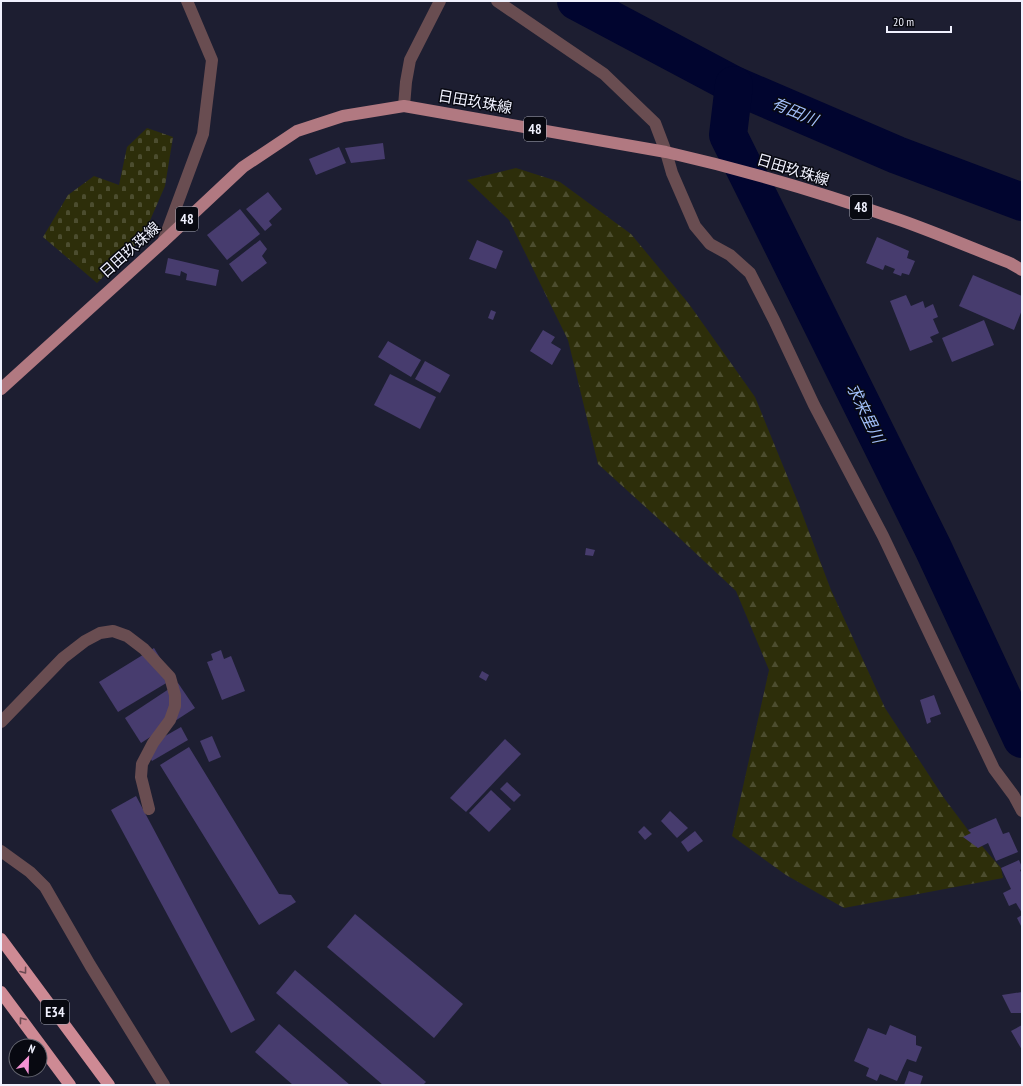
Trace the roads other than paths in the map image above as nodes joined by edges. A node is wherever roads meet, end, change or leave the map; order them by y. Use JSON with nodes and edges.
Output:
{"nodes":[{"id":1,"x":187,"y":1,"type":"edge"},
{"id":2,"x":440,"y":1,"type":"edge"},
{"id":3,"x":497,"y":1,"type":"edge"},
{"id":4,"x":404,"y":106,"type":"junction"},
{"id":5,"x":666,"y":152,"type":"junction"},
{"id":6,"x":163,"y":242,"type":"junction"},
{"id":7,"x":1022,"y":270,"type":"edge"},
{"id":8,"x":1,"y":389,"type":"edge"},
{"id":9,"x":1,"y":722,"type":"edge"},
{"id":10,"x":149,"y":809,"type":"dead end"},
{"id":11,"x":1022,"y":811,"type":"edge"},
{"id":12,"x":1,"y":851,"type":"edge"},
{"id":13,"x":1,"y":939,"type":"edge"},
{"id":14,"x":1,"y":992,"type":"edge"},
{"id":15,"x":70,"y":1085,"type":"edge"},
{"id":16,"x":109,"y":1085,"type":"edge"},
{"id":17,"x":164,"y":1085,"type":"edge"}],
"edges":[{"from":1,"to":6,"type":"street"},
{"from":2,"to":4,"type":"street"},
{"from":3,"to":5,"type":"street"},
{"from":4,"to":5,"type":"main road","name":"日田玖珠線","number":"48"},
{"from":4,"to":6,"type":"main road","name":"日田玖珠線","number":"48"},
{"from":5,"to":7,"type":"main road","name":"日田玖珠線","number":"48"},
{"from":5,"to":11,"type":"street"},
{"from":6,"to":8,"type":"main road","name":"日田玖珠線","number":"48"},
{"from":9,"to":10,"type":"street"},
{"from":12,"to":17,"type":"street"},
{"from":13,"to":16,"type":"highway","number":"E34","one_way":true},
{"from":15,"to":14,"type":"highway","number":"E34","one_way":true}]}
